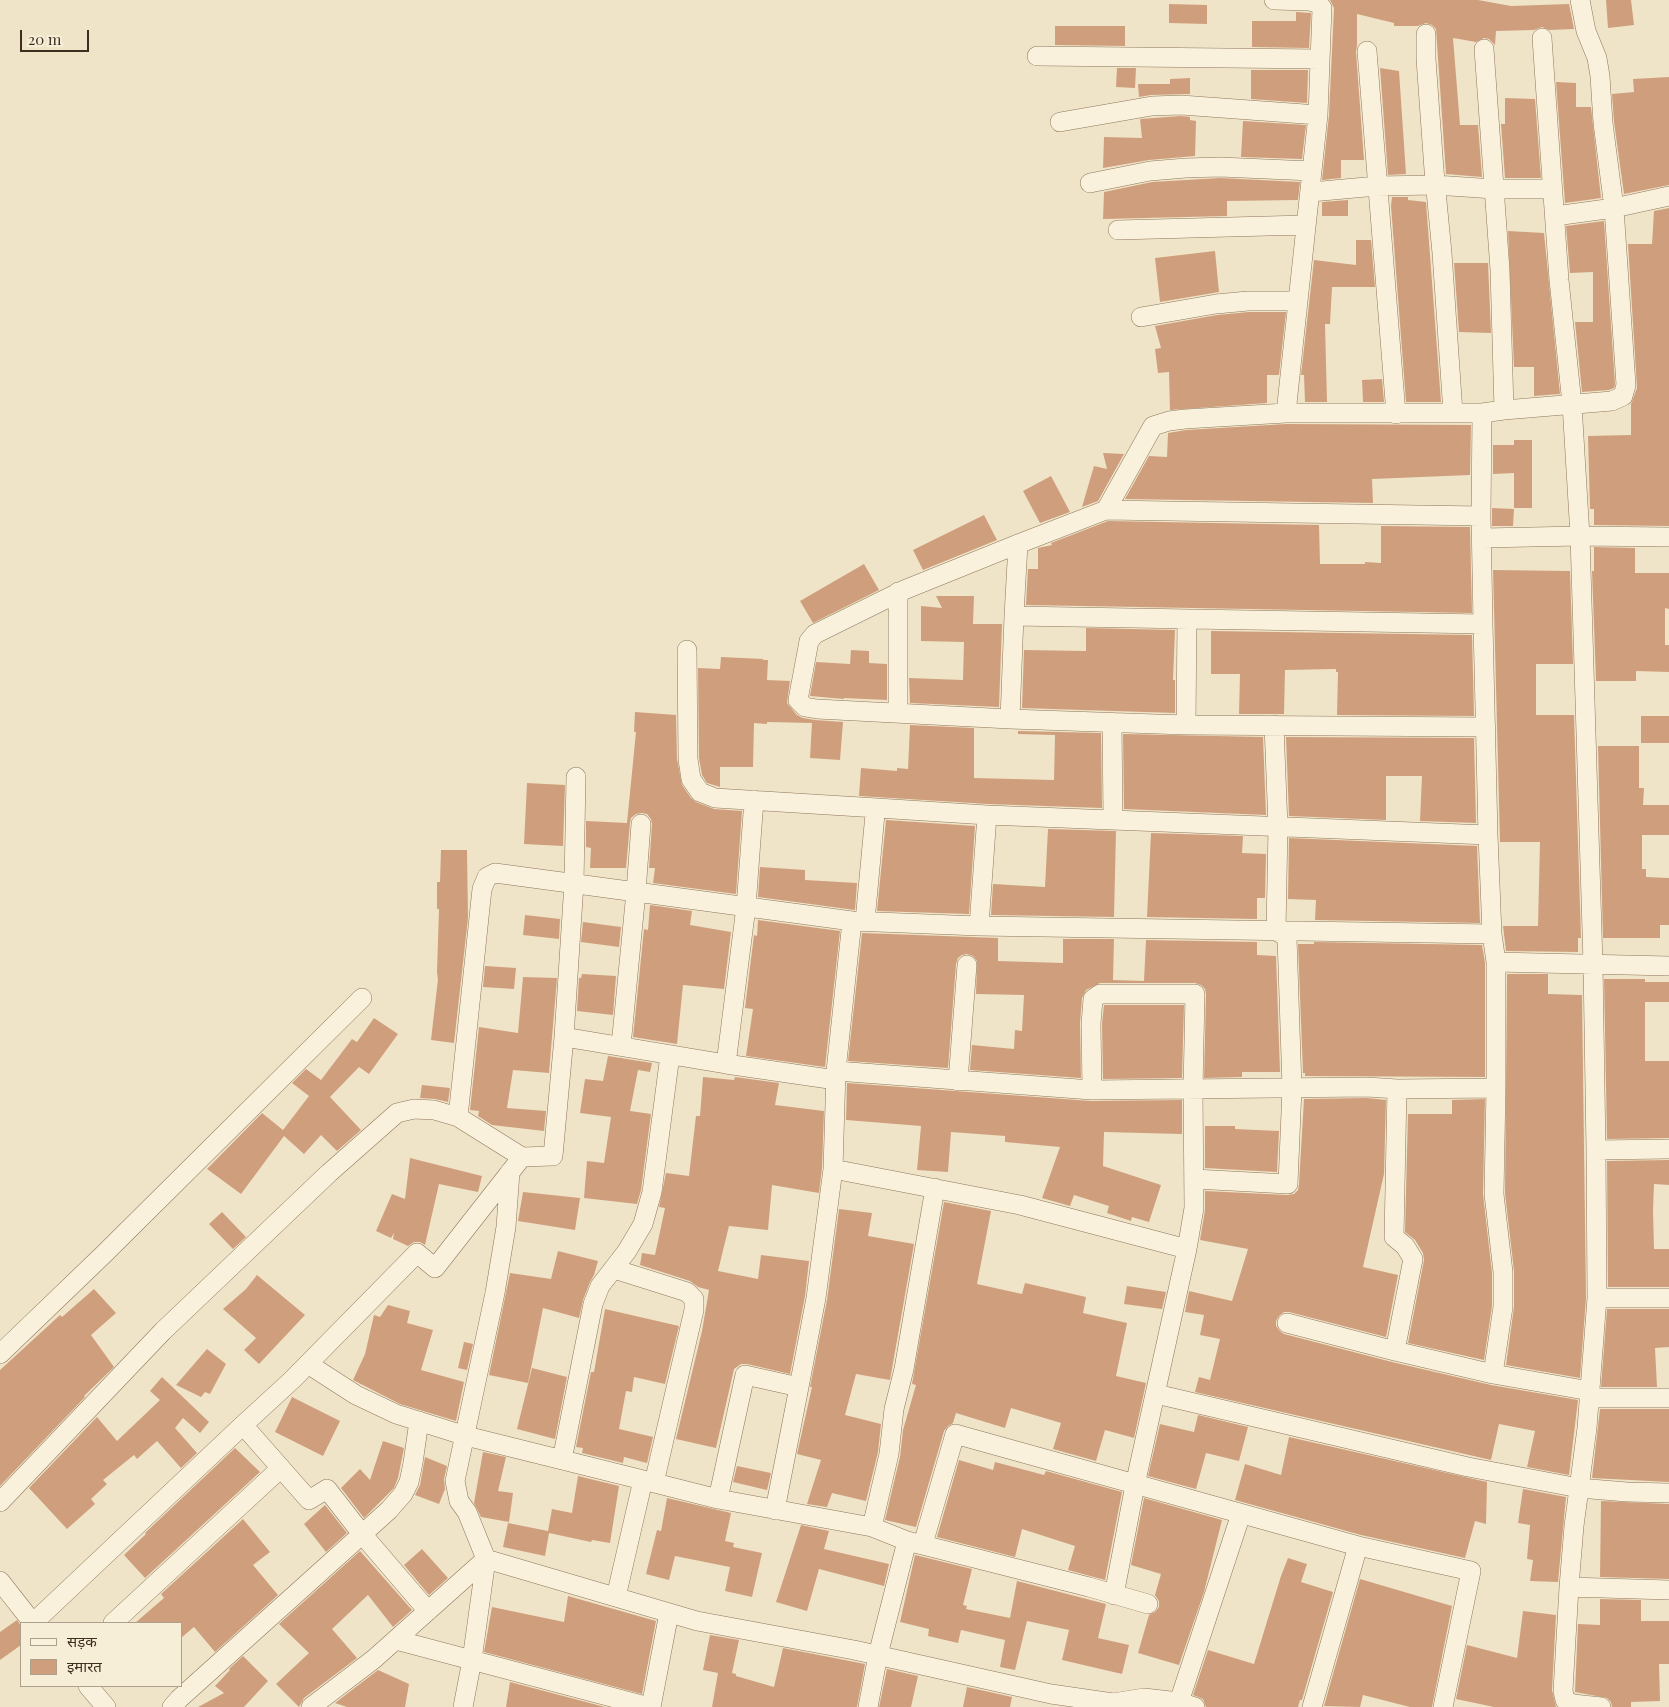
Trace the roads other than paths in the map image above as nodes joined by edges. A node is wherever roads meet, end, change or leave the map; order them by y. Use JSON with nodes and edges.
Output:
{"nodes":[{"id":1,"x":1274,"y":0,"type":"edge"},
{"id":2,"x":1580,"y":0,"type":"edge"},
{"id":3,"x":1426,"y":34,"type":"dead end"},
{"id":4,"x":1542,"y":38,"type":"dead end"},
{"id":5,"x":1484,"y":49,"type":"dead end"},
{"id":6,"x":1367,"y":51,"type":"dead end"},
{"id":7,"x":1036,"y":56,"type":"dead end"},
{"id":8,"x":1320,"y":59,"type":"junction"},
{"id":9,"x":1318,"y":115,"type":"junction"},
{"id":10,"x":1060,"y":122,"type":"dead end"},
{"id":11,"x":1312,"y":171,"type":"junction"},
{"id":12,"x":1090,"y":183,"type":"dead end"},
{"id":13,"x":1435,"y":185,"type":"junction"},
{"id":14,"x":1377,"y":186,"type":"junction"},
{"id":15,"x":1494,"y":189,"type":"junction"},
{"id":16,"x":1552,"y":189,"type":"junction"},
{"id":17,"x":1311,"y":192,"type":"junction"},
{"id":18,"x":1669,"y":196,"type":"edge"},
{"id":19,"x":1614,"y":208,"type":"junction"},
{"id":20,"x":1555,"y":216,"type":"junction"},
{"id":21,"x":1305,"y":225,"type":"junction"},
{"id":22,"x":1118,"y":230,"type":"dead end"},
{"id":23,"x":1297,"y":301,"type":"junction"},
{"id":24,"x":1141,"y":317,"type":"dead end"},
{"id":25,"x":1572,"y":404,"type":"junction"},
{"id":26,"x":1504,"y":410,"type":"junction"},
{"id":27,"x":1286,"y":413,"type":"junction"},
{"id":28,"x":1453,"y":413,"type":"junction"},
{"id":29,"x":1482,"y":413,"type":"junction"},
{"id":30,"x":1396,"y":414,"type":"junction"},
{"id":31,"x":1106,"y":510,"type":"junction"},
{"id":32,"x":1481,"y":516,"type":"junction"},
{"id":33,"x":1580,"y":536,"type":"junction"},
{"id":34,"x":1669,"y":537,"type":"edge"},
{"id":35,"x":1483,"y":538,"type":"junction"},
{"id":36,"x":1018,"y":544,"type":"junction"},
{"id":37,"x":898,"y":592,"type":"junction"},
{"id":38,"x":1014,"y":616,"type":"junction"},
{"id":39,"x":1186,"y":619,"type":"junction"},
{"id":40,"x":1483,"y":624,"type":"junction"},
{"id":41,"x":687,"y":650,"type":"dead end"},
{"id":42,"x":898,"y":712,"type":"junction"},
{"id":43,"x":1010,"y":719,"type":"junction"},
{"id":44,"x":1112,"y":722,"type":"junction"},
{"id":45,"x":1186,"y":725,"type":"junction"},
{"id":46,"x":1274,"y":725,"type":"junction"},
{"id":47,"x":1486,"y":726,"type":"junction"},
{"id":48,"x":576,"y":777,"type":"dead end"},
{"id":49,"x":754,"y":800,"type":"junction"},
{"id":50,"x":877,"y":808,"type":"junction"},
{"id":51,"x":987,"y":815,"type":"junction"},
{"id":52,"x":1113,"y":819,"type":"junction"},
{"id":53,"x":641,"y":824,"type":"dead end"},
{"id":54,"x":1278,"y":826,"type":"junction"},
{"id":55,"x":1488,"y":834,"type":"junction"},
{"id":56,"x":574,"y":883,"type":"junction"},
{"id":57,"x":636,"y":892,"type":"junction"},
{"id":58,"x":746,"y":907,"type":"junction"},
{"id":59,"x":858,"y":921,"type":"junction"},
{"id":60,"x":979,"y":926,"type":"junction"},
{"id":61,"x":1276,"y":931,"type":"junction"},
{"id":62,"x":1492,"y":934,"type":"junction"},
{"id":63,"x":1496,"y":962,"type":"junction"},
{"id":64,"x":1593,"y":964,"type":"junction"},
{"id":65,"x":967,"y":965,"type":"dead end"},
{"id":66,"x":1669,"y":966,"type":"edge"},
{"id":67,"x":362,"y":998,"type":"dead end"},
{"id":68,"x":564,"y":1037,"type":"junction"},
{"id":69,"x":621,"y":1046,"type":"junction"},
{"id":70,"x":670,"y":1055,"type":"junction"},
{"id":71,"x":726,"y":1064,"type":"junction"},
{"id":72,"x":836,"y":1076,"type":"junction"},
{"id":73,"x":958,"y":1081,"type":"junction"},
{"id":74,"x":1292,"y":1088,"type":"junction"},
{"id":75,"x":1496,"y":1088,"type":"junction"},
{"id":76,"x":1193,"y":1089,"type":"junction"},
{"id":77,"x":1397,"y":1089,"type":"junction"},
{"id":78,"x":1092,"y":1090,"type":"junction"},
{"id":79,"x":458,"y":1117,"type":"junction"},
{"id":80,"x":1596,"y":1150,"type":"junction"},
{"id":81,"x":1669,"y":1150,"type":"edge"},
{"id":82,"x":522,"y":1157,"type":"junction"},
{"id":83,"x":833,"y":1168,"type":"junction"},
{"id":84,"x":510,"y":1172,"type":"junction"},
{"id":85,"x":1194,"y":1179,"type":"junction"},
{"id":86,"x":934,"y":1188,"type":"junction"},
{"id":87,"x":1186,"y":1249,"type":"junction"},
{"id":88,"x":614,"y":1269,"type":"junction"},
{"id":89,"x":1597,"y":1298,"type":"junction"},
{"id":90,"x":1669,"y":1298,"type":"edge"},
{"id":91,"x":1287,"y":1323,"type":"dead end"},
{"id":92,"x":1395,"y":1352,"type":"junction"},
{"id":93,"x":0,"y":1354,"type":"edge"},
{"id":94,"x":308,"y":1364,"type":"junction"},
{"id":95,"x":1493,"y":1374,"type":"junction"},
{"id":96,"x":799,"y":1387,"type":"junction"},
{"id":97,"x":1156,"y":1394,"type":"junction"},
{"id":98,"x":1590,"y":1394,"type":"junction"},
{"id":99,"x":1669,"y":1398,"type":"edge"},
{"id":100,"x":419,"y":1421,"type":"junction"},
{"id":101,"x":242,"y":1425,"type":"junction"},
{"id":102,"x":466,"y":1436,"type":"junction"},
{"id":103,"x":562,"y":1460,"type":"junction"},
{"id":104,"x":281,"y":1468,"type":"junction"},
{"id":105,"x":648,"y":1482,"type":"junction"},
{"id":106,"x":1135,"y":1485,"type":"junction"},
{"id":107,"x":1579,"y":1488,"type":"junction"},
{"id":108,"x":1669,"y":1493,"type":"edge"},
{"id":109,"x":718,"y":1499,"type":"junction"},
{"id":110,"x":0,"y":1502,"type":"edge"},
{"id":111,"x":775,"y":1510,"type":"junction"},
{"id":112,"x":1241,"y":1514,"type":"junction"},
{"id":113,"x":872,"y":1527,"type":"junction"},
{"id":114,"x":362,"y":1534,"type":"junction"},
{"id":115,"x":915,"y":1542,"type":"junction"},
{"id":116,"x":1358,"y":1546,"type":"junction"},
{"id":117,"x":486,"y":1559,"type":"junction"},
{"id":118,"x":0,"y":1581,"type":"edge"},
{"id":119,"x":1569,"y":1586,"type":"junction"},
{"id":120,"x":1669,"y":1590,"type":"edge"},
{"id":121,"x":1114,"y":1595,"type":"junction"},
{"id":122,"x":616,"y":1597,"type":"junction"},
{"id":123,"x":1148,"y":1604,"type":"dead end"},
{"id":124,"x":428,"y":1610,"type":"junction"},
{"id":125,"x":669,"y":1613,"type":"junction"},
{"id":126,"x":32,"y":1622,"type":"edge"},
{"id":127,"x":34,"y":1622,"type":"edge"},
{"id":128,"x":114,"y":1622,"type":"edge"},
{"id":129,"x":396,"y":1640,"type":"junction"},
{"id":130,"x":878,"y":1655,"type":"junction"},
{"id":131,"x":472,"y":1660,"type":"junction"},
{"id":132,"x":89,"y":1687,"type":"edge"},
{"id":133,"x":1187,"y":1705,"type":"edge"},
{"id":134,"x":106,"y":1707,"type":"edge"},
{"id":135,"x":172,"y":1707,"type":"edge"},
{"id":136,"x":311,"y":1707,"type":"edge"},
{"id":137,"x":462,"y":1707,"type":"edge"},
{"id":138,"x":649,"y":1707,"type":"edge"},
{"id":139,"x":868,"y":1707,"type":"edge"},
{"id":140,"x":1312,"y":1707,"type":"edge"},
{"id":141,"x":1442,"y":1707,"type":"edge"},
{"id":142,"x":1600,"y":1707,"type":"edge"}],
"edges":[{"from":1,"to":8,"type":"street"},
{"from":2,"to":19,"type":"street"},
{"from":3,"to":13,"type":"street"},
{"from":4,"to":16,"type":"street"},
{"from":5,"to":15,"type":"street"},
{"from":6,"to":14,"type":"street"},
{"from":7,"to":8,"type":"street"},
{"from":8,"to":9,"type":"street"},
{"from":9,"to":10,"type":"street"},
{"from":9,"to":11,"type":"street"},
{"from":11,"to":12,"type":"street"},
{"from":11,"to":17,"type":"street"},
{"from":13,"to":14,"type":"street"},
{"from":13,"to":15,"type":"street"},
{"from":13,"to":28,"type":"street"},
{"from":14,"to":17,"type":"street"},
{"from":14,"to":30,"type":"street"},
{"from":15,"to":16,"type":"street"},
{"from":15,"to":26,"type":"street"},
{"from":16,"to":20,"type":"street"},
{"from":17,"to":21,"type":"street"},
{"from":18,"to":19,"type":"street"},
{"from":19,"to":20,"type":"street"},
{"from":19,"to":25,"type":"street"},
{"from":20,"to":25,"type":"street"},
{"from":21,"to":22,"type":"street"},
{"from":21,"to":23,"type":"street"},
{"from":23,"to":24,"type":"street"},
{"from":23,"to":27,"type":"street"},
{"from":25,"to":26,"type":"street"},
{"from":25,"to":33,"type":"street"},
{"from":26,"to":29,"type":"street"},
{"from":27,"to":30,"type":"street"},
{"from":27,"to":31,"type":"street"},
{"from":28,"to":29,"type":"street"},
{"from":28,"to":30,"type":"street"},
{"from":29,"to":32,"type":"street"},
{"from":31,"to":32,"type":"street"},
{"from":31,"to":36,"type":"street"},
{"from":32,"to":35,"type":"street"},
{"from":33,"to":34,"type":"street"},
{"from":33,"to":35,"type":"street"},
{"from":33,"to":64,"type":"street"},
{"from":35,"to":40,"type":"street"},
{"from":36,"to":37,"type":"street"},
{"from":36,"to":38,"type":"street"},
{"from":37,"to":42,"type":"street"},
{"from":37,"to":42,"type":"street"},
{"from":38,"to":39,"type":"street"},
{"from":38,"to":43,"type":"street"},
{"from":39,"to":40,"type":"street"},
{"from":39,"to":45,"type":"street"},
{"from":40,"to":47,"type":"street"},
{"from":41,"to":49,"type":"street"},
{"from":42,"to":43,"type":"street"},
{"from":43,"to":44,"type":"street"},
{"from":44,"to":45,"type":"street"},
{"from":44,"to":52,"type":"street"},
{"from":45,"to":46,"type":"street"},
{"from":46,"to":47,"type":"street"},
{"from":46,"to":54,"type":"street"},
{"from":47,"to":55,"type":"street"},
{"from":48,"to":56,"type":"street"},
{"from":49,"to":50,"type":"street"},
{"from":49,"to":58,"type":"street"},
{"from":50,"to":51,"type":"street"},
{"from":50,"to":59,"type":"street"},
{"from":51,"to":52,"type":"street"},
{"from":51,"to":60,"type":"street"},
{"from":52,"to":54,"type":"street"},
{"from":53,"to":57,"type":"street"},
{"from":54,"to":55,"type":"street"},
{"from":54,"to":61,"type":"street"},
{"from":55,"to":62,"type":"street"},
{"from":56,"to":57,"type":"street"},
{"from":56,"to":68,"type":"street"},
{"from":56,"to":79,"type":"street"},
{"from":57,"to":58,"type":"street"},
{"from":57,"to":69,"type":"street"},
{"from":58,"to":59,"type":"street"},
{"from":58,"to":71,"type":"street"},
{"from":59,"to":60,"type":"street"},
{"from":59,"to":72,"type":"street"},
{"from":60,"to":61,"type":"street"},
{"from":61,"to":62,"type":"street"},
{"from":61,"to":74,"type":"street"},
{"from":62,"to":63,"type":"street"},
{"from":63,"to":64,"type":"street"},
{"from":63,"to":75,"type":"street"},
{"from":64,"to":66,"type":"street"},
{"from":64,"to":80,"type":"street"},
{"from":65,"to":73,"type":"street"},
{"from":67,"to":93,"type":"street"},
{"from":68,"to":69,"type":"street"},
{"from":68,"to":82,"type":"street"},
{"from":69,"to":70,"type":"street"},
{"from":70,"to":71,"type":"street"},
{"from":70,"to":88,"type":"street"},
{"from":71,"to":72,"type":"street"},
{"from":72,"to":73,"type":"street"},
{"from":72,"to":83,"type":"street"},
{"from":73,"to":78,"type":"street"},
{"from":74,"to":76,"type":"street"},
{"from":74,"to":77,"type":"street"},
{"from":74,"to":85,"type":"street"},
{"from":75,"to":77,"type":"street"},
{"from":75,"to":95,"type":"street"},
{"from":76,"to":78,"type":"street"},
{"from":76,"to":78,"type":"street"},
{"from":76,"to":85,"type":"street"},
{"from":77,"to":92,"type":"street"},
{"from":79,"to":82,"type":"street"},
{"from":79,"to":110,"type":"street"},
{"from":80,"to":81,"type":"street"},
{"from":80,"to":89,"type":"street"},
{"from":82,"to":84,"type":"street"},
{"from":83,"to":86,"type":"street"},
{"from":83,"to":96,"type":"street"},
{"from":84,"to":94,"type":"street"},
{"from":84,"to":102,"type":"street"},
{"from":85,"to":87,"type":"street"},
{"from":86,"to":87,"type":"street"},
{"from":86,"to":113,"type":"street"},
{"from":87,"to":97,"type":"street"},
{"from":88,"to":103,"type":"street"},
{"from":88,"to":105,"type":"street"},
{"from":89,"to":90,"type":"street"},
{"from":89,"to":98,"type":"street"},
{"from":91,"to":92,"type":"street"},
{"from":92,"to":95,"type":"street"},
{"from":94,"to":100,"type":"street"},
{"from":94,"to":101,"type":"street"},
{"from":95,"to":98,"type":"street"},
{"from":96,"to":109,"type":"street"},
{"from":96,"to":111,"type":"street"},
{"from":97,"to":106,"type":"street"},
{"from":97,"to":107,"type":"street"},
{"from":98,"to":99,"type":"street"},
{"from":98,"to":107,"type":"street"},
{"from":100,"to":102,"type":"street"},
{"from":100,"to":114,"type":"street"},
{"from":101,"to":104,"type":"street"},
{"from":101,"to":127,"type":"street"},
{"from":102,"to":103,"type":"street"},
{"from":102,"to":117,"type":"street"},
{"from":103,"to":105,"type":"street"},
{"from":104,"to":114,"type":"street"},
{"from":104,"to":128,"type":"street"},
{"from":105,"to":109,"type":"street"},
{"from":105,"to":122,"type":"street"},
{"from":106,"to":112,"type":"street"},
{"from":106,"to":115,"type":"street"},
{"from":106,"to":121,"type":"street"},
{"from":107,"to":108,"type":"street"},
{"from":107,"to":119,"type":"street"},
{"from":109,"to":111,"type":"street"},
{"from":111,"to":113,"type":"street"},
{"from":112,"to":116,"type":"street"},
{"from":112,"to":133,"type":"street"},
{"from":113,"to":115,"type":"street"},
{"from":114,"to":124,"type":"street"},
{"from":114,"to":135,"type":"street"},
{"from":115,"to":121,"type":"street"},
{"from":115,"to":130,"type":"street"},
{"from":116,"to":140,"type":"street"},
{"from":116,"to":141,"type":"street"},
{"from":117,"to":122,"type":"street"},
{"from":117,"to":124,"type":"street"},
{"from":117,"to":131,"type":"street"},
{"from":118,"to":126,"type":"street"},
{"from":119,"to":120,"type":"street"},
{"from":119,"to":142,"type":"street"},
{"from":121,"to":123,"type":"street"},
{"from":122,"to":125,"type":"street"},
{"from":124,"to":129,"type":"street"},
{"from":125,"to":130,"type":"street"},
{"from":125,"to":138,"type":"street"},
{"from":129,"to":131,"type":"street"},
{"from":129,"to":136,"type":"street"},
{"from":130,"to":133,"type":"street"},
{"from":130,"to":139,"type":"street"},
{"from":131,"to":137,"type":"street"},
{"from":131,"to":138,"type":"street"},
{"from":132,"to":134,"type":"street"}]}
